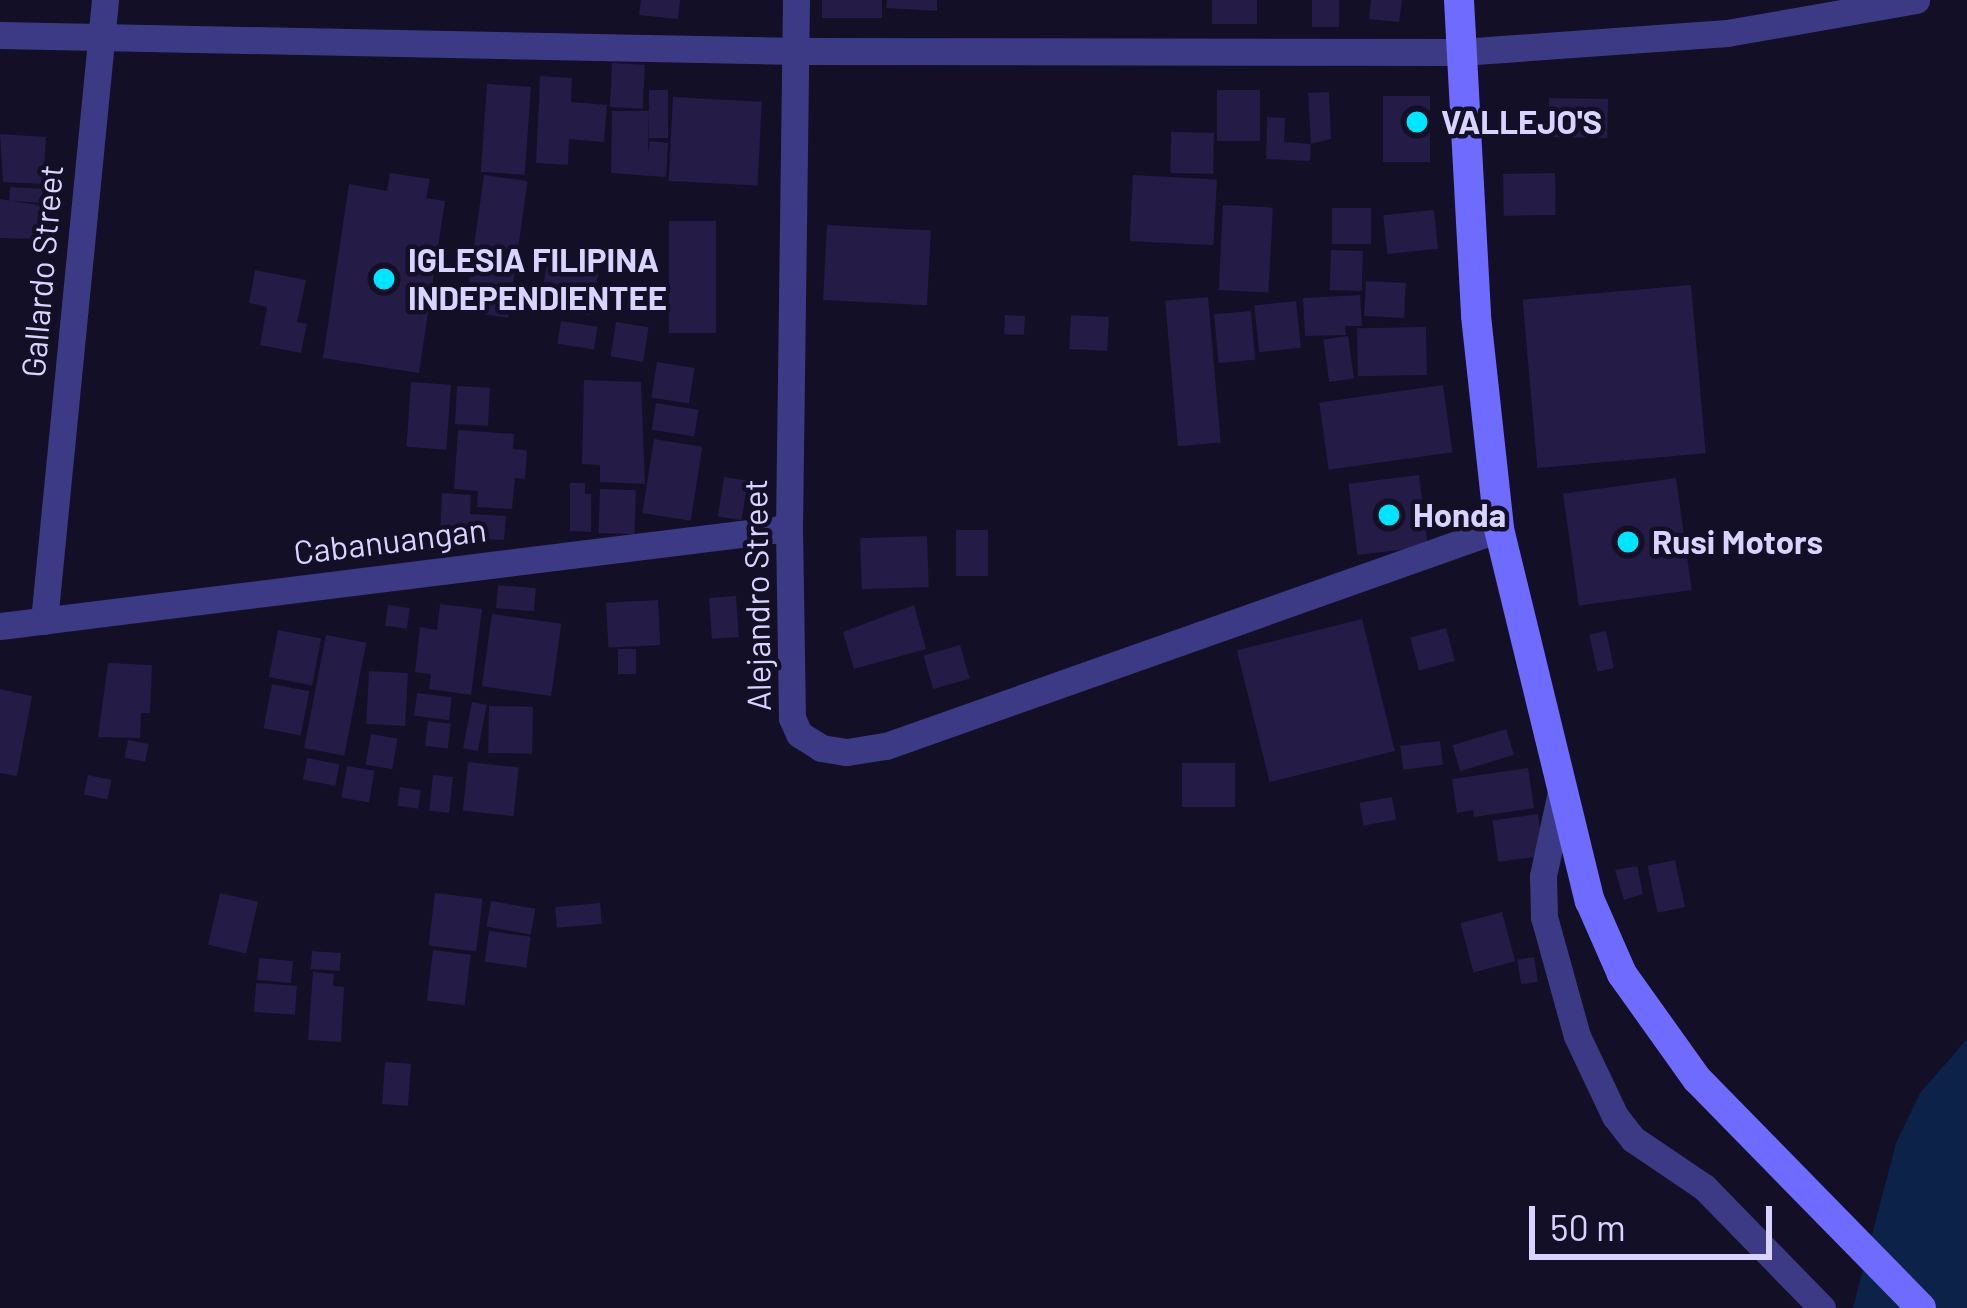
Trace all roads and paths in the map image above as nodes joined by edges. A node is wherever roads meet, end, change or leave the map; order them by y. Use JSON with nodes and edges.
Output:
{"nodes":[{"id":1,"x":105,"y":0,"type":"edge"},
{"id":2,"x":796,"y":0,"type":"edge"},
{"id":3,"x":1459,"y":0,"type":"edge"},
{"id":4,"x":1916,"y":0,"type":"edge"},
{"id":5,"x":0,"y":35,"type":"edge"},
{"id":6,"x":100,"y":39,"type":"junction"},
{"id":7,"x":798,"y":51,"type":"junction"},
{"id":8,"x":1461,"y":52,"type":"junction"},
{"id":9,"x":789,"y":528,"type":"junction"},
{"id":10,"x":1499,"y":530,"type":"junction"},
{"id":11,"x":44,"y":621,"type":"junction"},
{"id":12,"x":0,"y":626,"type":"edge"},
{"id":13,"x":1563,"y":783,"type":"junction"},
{"id":14,"x":1822,"y":1308,"type":"edge"},
{"id":15,"x":1921,"y":1308,"type":"edge"}],
"edges":[{"from":1,"to":6,"type":"street","name":"Gallardo Street"},
{"from":2,"to":7,"type":"street","name":"Alejandro Street"},
{"from":3,"to":8,"type":"main road"},
{"from":4,"to":8,"type":"street"},
{"from":5,"to":6,"type":"street"},
{"from":6,"to":7,"type":"street"},
{"from":6,"to":11,"type":"street","name":"Gallardo Street"},
{"from":7,"to":8,"type":"street"},
{"from":7,"to":9,"type":"street","name":"Alejandro Street"},
{"from":8,"to":10,"type":"main road"},
{"from":9,"to":10,"type":"street","name":"Alejandro Street"},
{"from":9,"to":11,"type":"street","name":"Cabanuangan"},
{"from":10,"to":13,"type":"main road"},
{"from":11,"to":12,"type":"street","name":"Cabanuangan"},
{"from":13,"to":14,"type":"street"},
{"from":13,"to":15,"type":"main road"}]}
